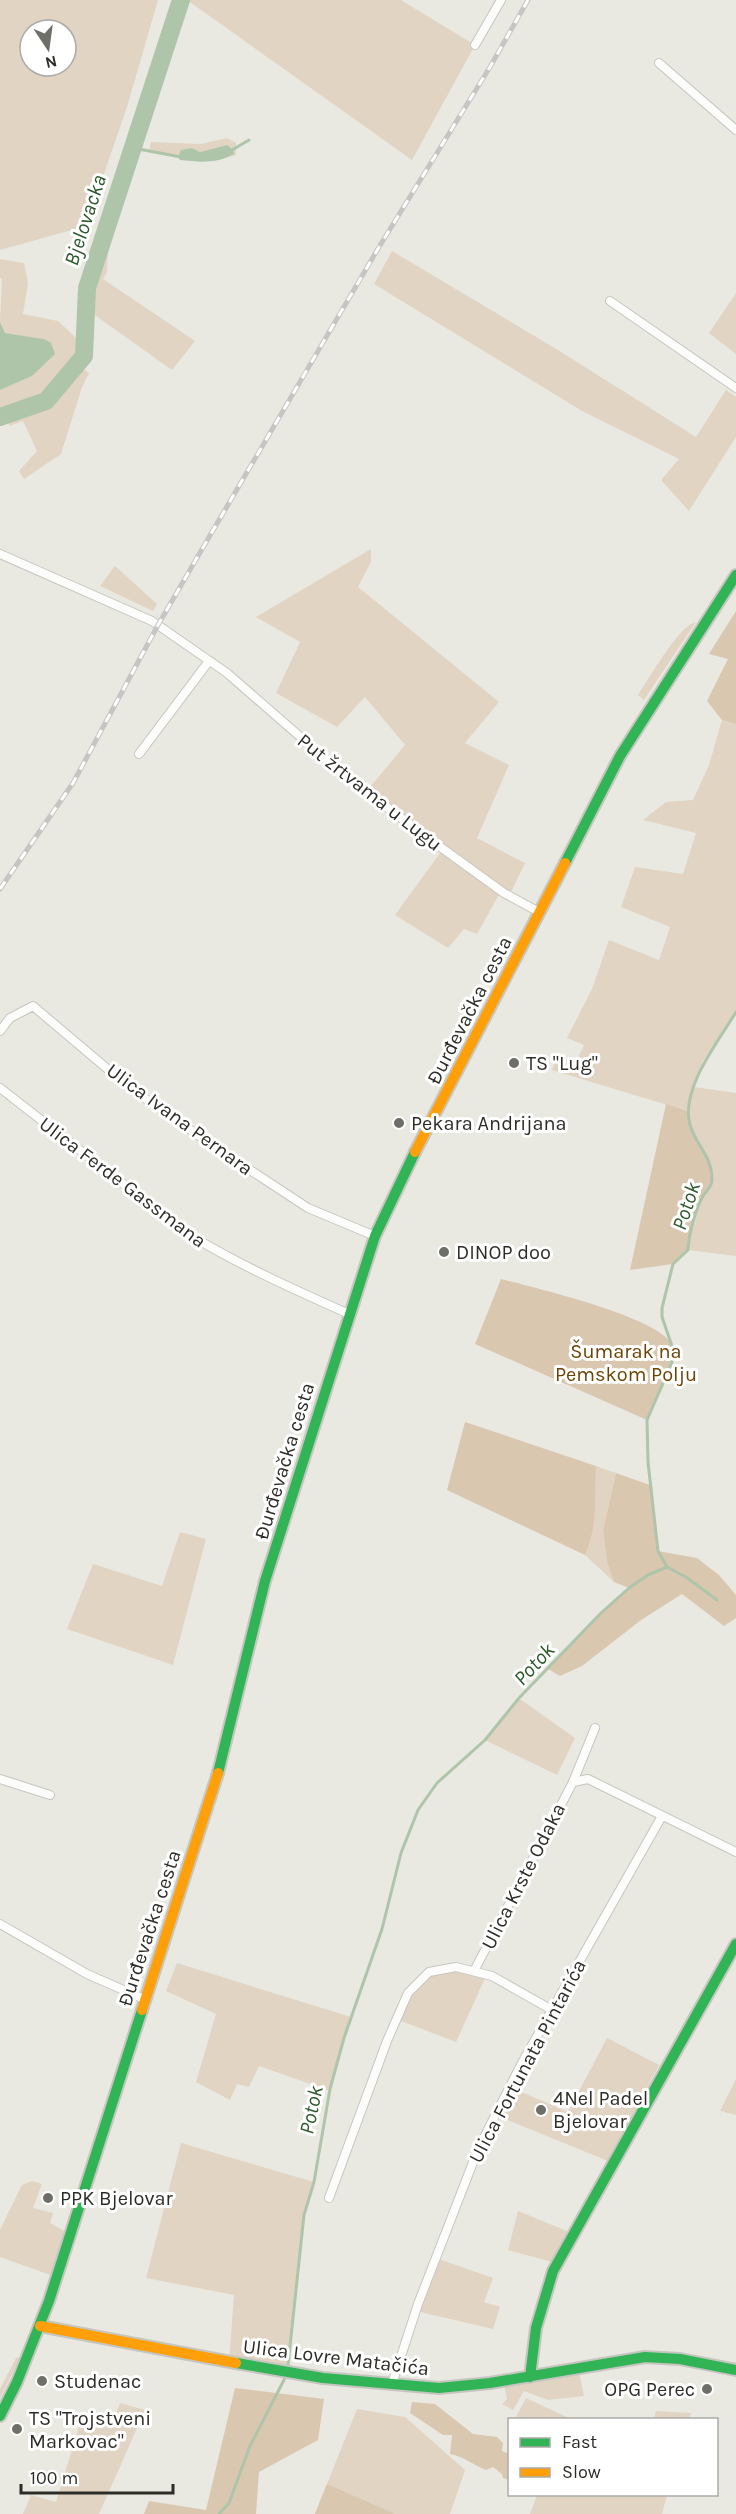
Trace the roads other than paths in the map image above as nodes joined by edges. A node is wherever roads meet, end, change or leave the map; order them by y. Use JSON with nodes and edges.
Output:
{"nodes":[{"id":1,"x":501,"y":0,"type":"edge"},
{"id":2,"x":475,"y":45,"type":"dead end"},
{"id":3,"x":659,"y":63,"type":"dead end"},
{"id":4,"x":736,"y":130,"type":"edge"},
{"id":5,"x":610,"y":301,"type":"dead end"},
{"id":6,"x":736,"y":388,"type":"edge"},
{"id":7,"x":0,"y":554,"type":"edge"},
{"id":8,"x":736,"y":575,"type":"edge"},
{"id":9,"x":209,"y":661,"type":"junction"},
{"id":10,"x":139,"y":754,"type":"dead end"},
{"id":11,"x":539,"y":912,"type":"junction"},
{"id":12,"x":0,"y":1031,"type":"edge"},
{"id":13,"x":0,"y":1089,"type":"edge"},
{"id":14,"x":375,"y":1236,"type":"junction"},
{"id":15,"x":349,"y":1314,"type":"junction"},
{"id":16,"x":595,"y":1728,"type":"dead end"},
{"id":17,"x":0,"y":1779,"type":"edge"},
{"id":18,"x":573,"y":1782,"type":"junction"},
{"id":19,"x":50,"y":1795,"type":"dead end"},
{"id":20,"x":662,"y":1816,"type":"junction"},
{"id":21,"x":736,"y":1852,"type":"edge"},
{"id":22,"x":0,"y":1924,"type":"edge"},
{"id":23,"x":736,"y":1944,"type":"edge"},
{"id":24,"x":474,"y":1971,"type":"junction"},
{"id":25,"x":144,"y":1999,"type":"junction"},
{"id":26,"x":552,"y":2010,"type":"junction"},
{"id":27,"x":328,"y":2198,"type":"dead end"},
{"id":28,"x":40,"y":2326,"type":"junction"},
{"id":29,"x":736,"y":2370,"type":"edge"},
{"id":30,"x":530,"y":2377,"type":"junction"},
{"id":31,"x":392,"y":2384,"type":"junction"},
{"id":32,"x":0,"y":2416,"type":"edge"}],
"edges":[{"from":1,"to":2,"type":"street"},
{"from":3,"to":4,"type":"street"},
{"from":5,"to":6,"type":"street"},
{"from":7,"to":9,"type":"street","name":"Put žrtvama u Lugu"},
{"from":8,"to":11,"type":"main road","name":"Đurđevačka cesta"},
{"from":9,"to":10,"type":"street"},
{"from":9,"to":11,"type":"street","name":"Put žrtvama u Lugu"},
{"from":11,"to":14,"type":"main road","name":"Đurđevačka cesta"},
{"from":12,"to":14,"type":"street","name":"Ulica Ivana Pernara"},
{"from":13,"to":15,"type":"street","name":"Ulica Ferde Gassmana"},
{"from":14,"to":15,"type":"main road","name":"Đurđevačka cesta"},
{"from":15,"to":25,"type":"main road","name":"Đurđevačka cesta"},
{"from":16,"to":18,"type":"street","name":"Ulica Krste Odaka"},
{"from":17,"to":19,"type":"street"},
{"from":18,"to":20,"type":"street","name":"Ulica Krste Odaka"},
{"from":18,"to":24,"type":"street","name":"Ulica Krste Odaka"},
{"from":20,"to":21,"type":"street"},
{"from":20,"to":26,"type":"street","name":"Ulica Fortunata Pintarića"},
{"from":22,"to":25,"type":"street"},
{"from":23,"to":30,"type":"main road"},
{"from":24,"to":26,"type":"street"},
{"from":24,"to":27,"type":"street"},
{"from":25,"to":28,"type":"main road","name":"Đurđevačka cesta"},
{"from":26,"to":31,"type":"street","name":"Ulica Fortunata Pintarića"},
{"from":28,"to":31,"type":"main road","name":"Ulica Lovre Matačića"},
{"from":28,"to":32,"type":"main road","name":"Đurđevačka cesta"},
{"from":29,"to":30,"type":"main road","name":"Ulica Lovre Matačića"},
{"from":30,"to":31,"type":"main road","name":"Ulica Lovre Matačića"}]}
